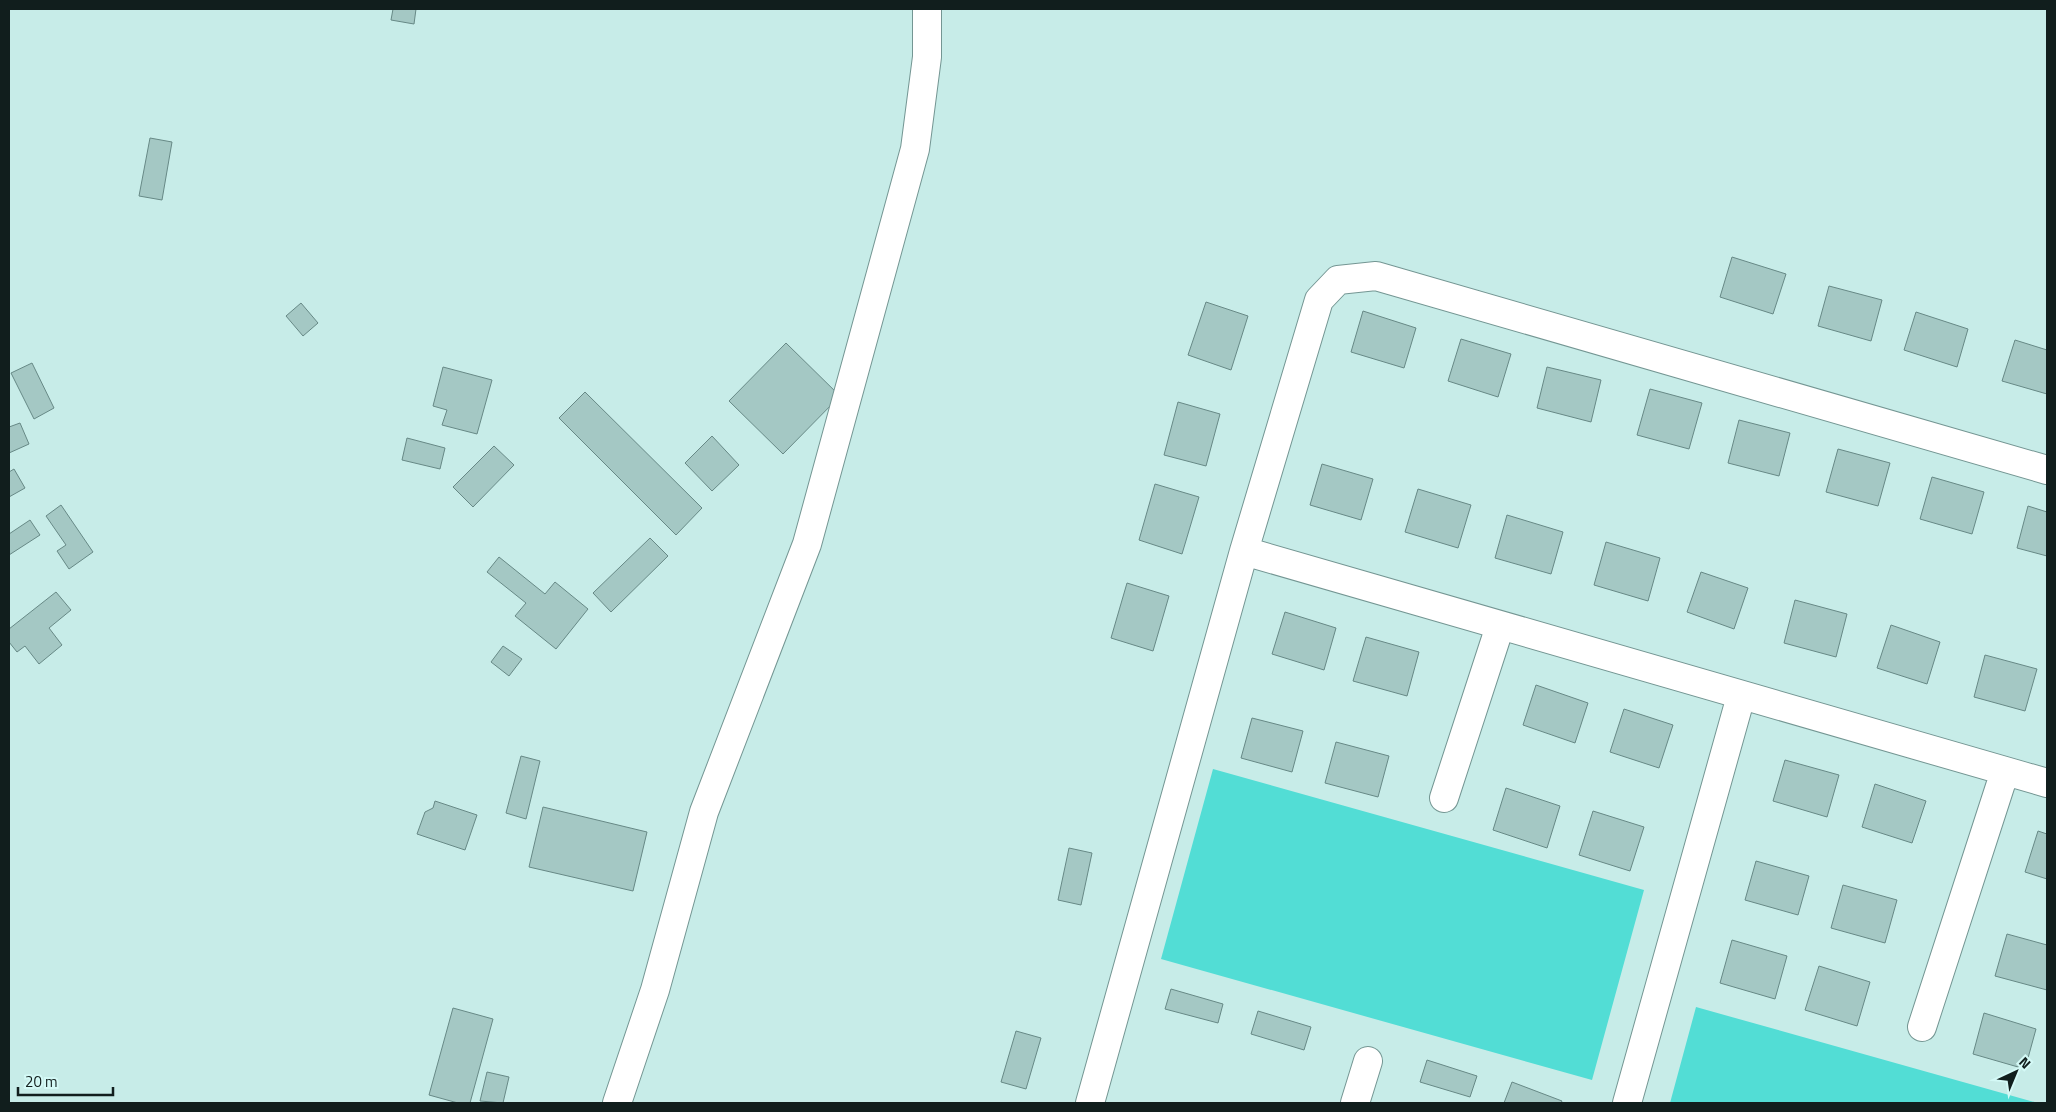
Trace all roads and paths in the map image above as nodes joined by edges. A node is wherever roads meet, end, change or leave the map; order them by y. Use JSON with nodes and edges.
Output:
{"nodes":[{"id":1,"x":927,"y":9,"type":"edge"},
{"id":2,"x":2047,"y":470,"type":"edge"},
{"id":3,"x":1244,"y":551,"type":"junction"},
{"id":4,"x":1500,"y":626,"type":"junction"},
{"id":5,"x":1741,"y":696,"type":"junction"},
{"id":6,"x":2005,"y":771,"type":"junction"},
{"id":7,"x":2047,"y":783,"type":"edge"},
{"id":8,"x":1444,"y":798,"type":"dead end"},
{"id":9,"x":1922,"y":1027,"type":"dead end"},
{"id":10,"x":1368,"y":1061,"type":"dead end"},
{"id":11,"x":617,"y":1103,"type":"edge"},
{"id":12,"x":1090,"y":1103,"type":"edge"},
{"id":13,"x":1355,"y":1103,"type":"edge"},
{"id":14,"x":1627,"y":1103,"type":"edge"}],
"edges":[{"from":1,"to":11,"type":"street"},
{"from":2,"to":3,"type":"street"},
{"from":3,"to":4,"type":"street"},
{"from":3,"to":12,"type":"street"},
{"from":4,"to":5,"type":"street"},
{"from":4,"to":8,"type":"street"},
{"from":5,"to":6,"type":"street"},
{"from":5,"to":14,"type":"street"},
{"from":6,"to":7,"type":"street"},
{"from":6,"to":9,"type":"street"},
{"from":10,"to":13,"type":"street"}]}
